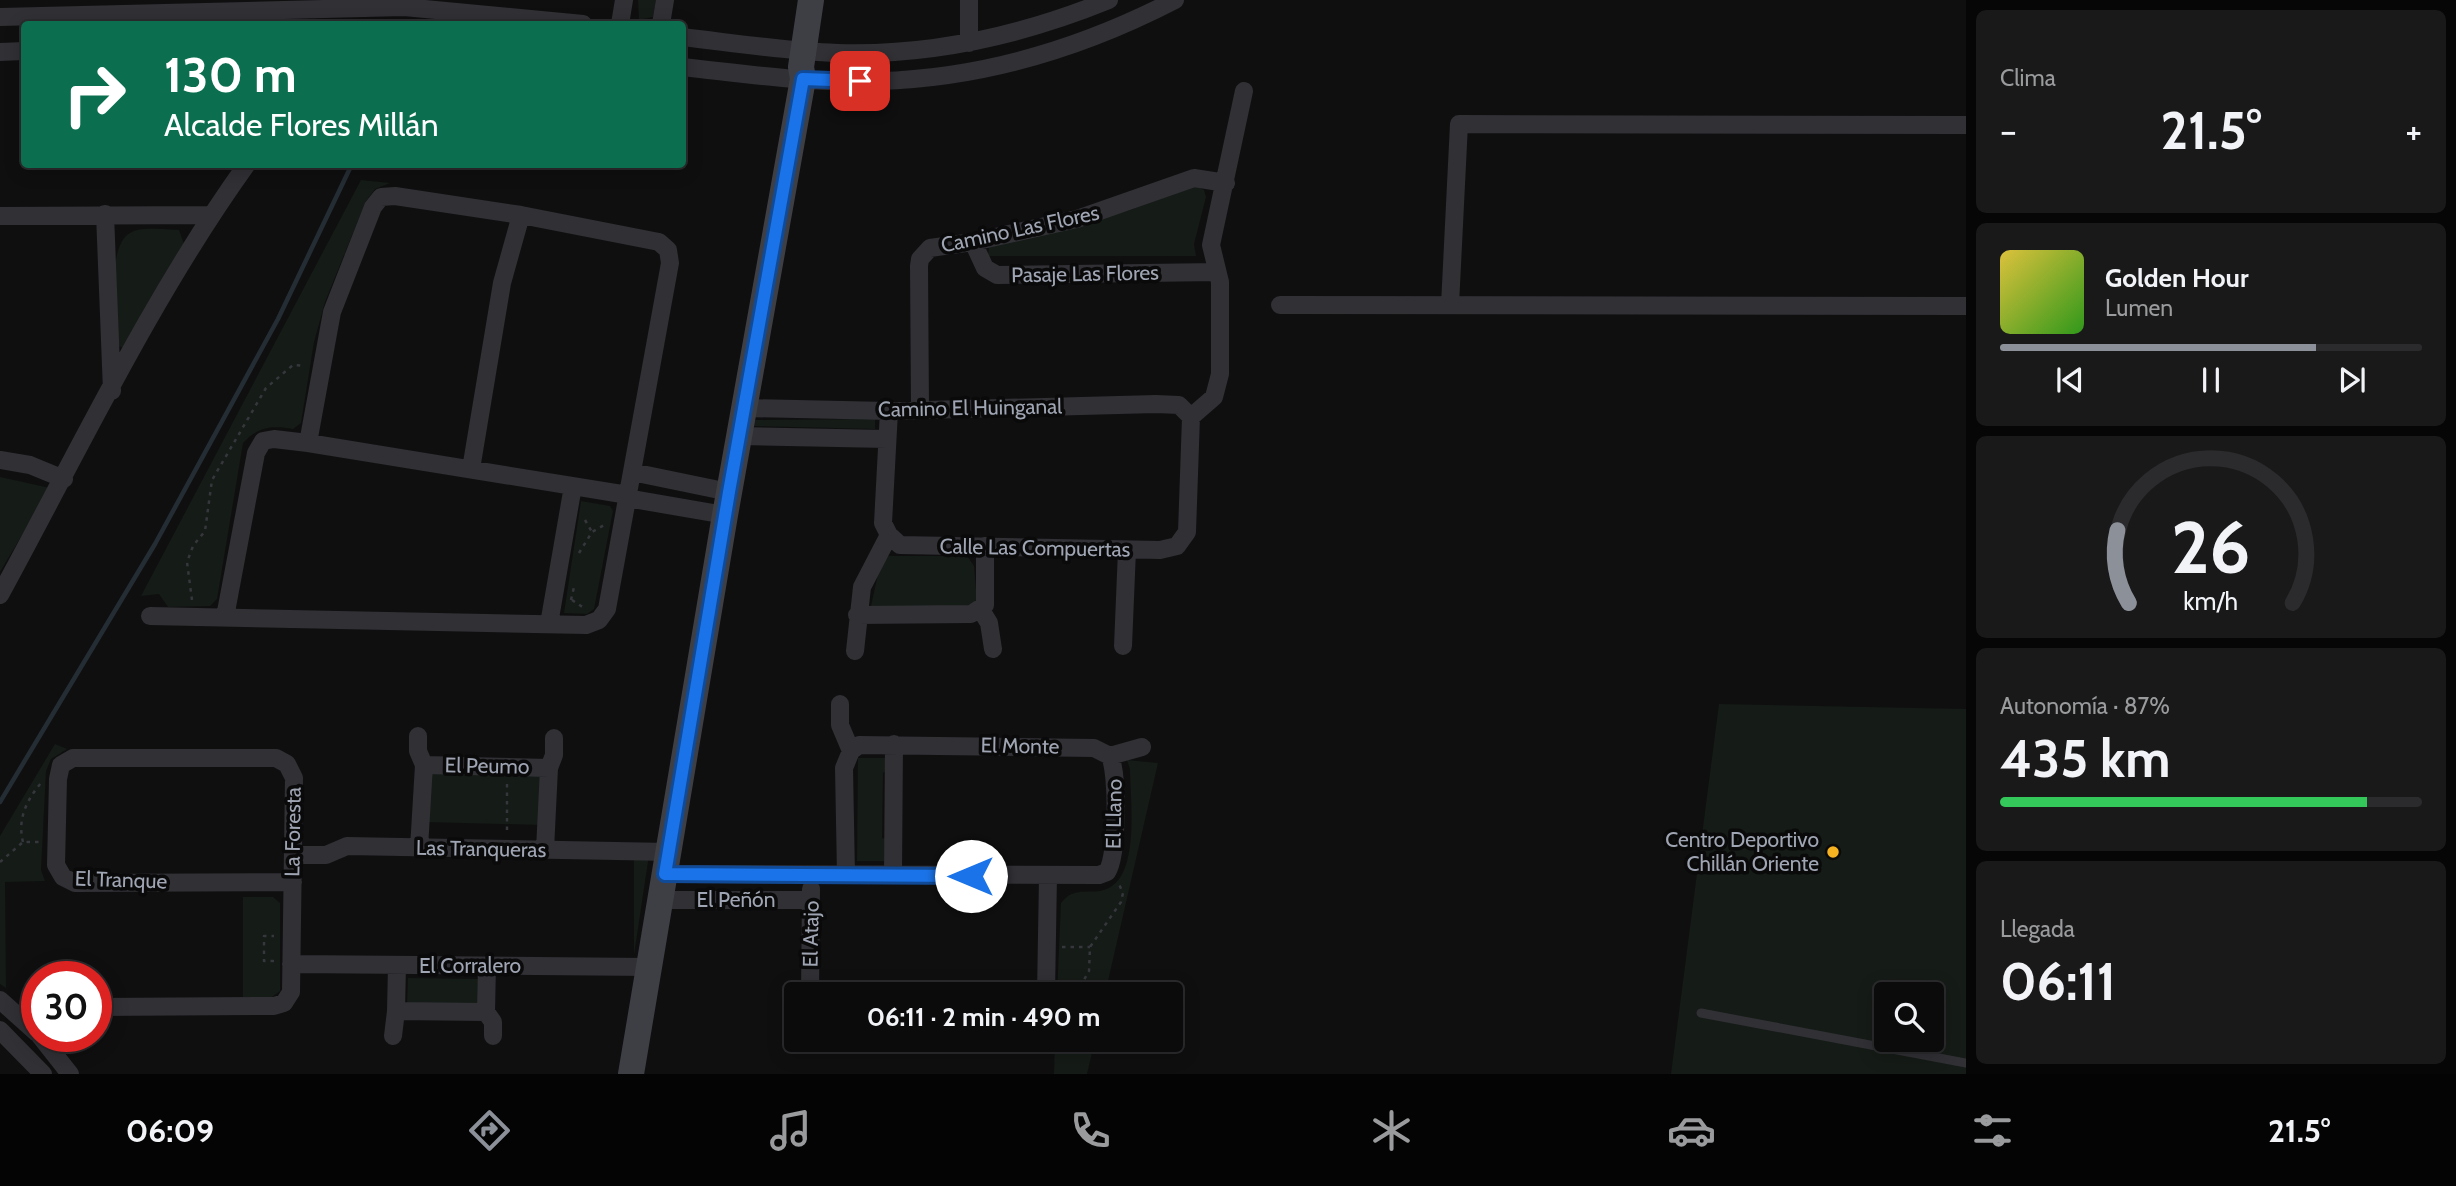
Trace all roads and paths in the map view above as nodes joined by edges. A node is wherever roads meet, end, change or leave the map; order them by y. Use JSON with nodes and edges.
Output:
{"nodes":[{"id":1,"x":624,"y":0,"type":"edge"},
{"id":2,"x":665,"y":0,"type":"edge"},
{"id":3,"x":811,"y":0,"type":"edge"},
{"id":4,"x":969,"y":0,"type":"edge"},
{"id":5,"x":1109,"y":0,"type":"edge"},
{"id":6,"x":1175,"y":0,"type":"edge"},
{"id":7,"x":248,"y":4,"type":"edge"},
{"id":8,"x":289,"y":4,"type":"edge"},
{"id":9,"x":93,"y":6,"type":"edge"},
{"id":10,"x":126,"y":12,"type":"edge"},
{"id":11,"x":0,"y":17,"type":"edge"},
{"id":12,"x":531,"y":21,"type":"edge"},
{"id":13,"x":620,"y":21,"type":"edge"},
{"id":14,"x":662,"y":21,"type":"edge"},
{"id":15,"x":1051,"y":21,"type":"junction"},
{"id":16,"x":686,"y":37,"type":"edge"},
{"id":17,"x":969,"y":43,"type":"junction"},
{"id":18,"x":1067,"y":47,"type":"junction"},
{"id":19,"x":21,"y":51,"type":"edge"},
{"id":20,"x":803,"y":51,"type":"junction"},
{"id":21,"x":0,"y":52,"type":"edge"},
{"id":22,"x":686,"y":68,"type":"edge"},
{"id":23,"x":803,"y":79,"type":"junction"},
{"id":24,"x":1244,"y":91,"type":"dead end"},
{"id":25,"x":1966,"y":125,"type":"edge"},
{"id":26,"x":244,"y":168,"type":"edge"},
{"id":27,"x":1226,"y":183,"type":"junction"},
{"id":28,"x":104,"y":214,"type":"junction"},
{"id":29,"x":210,"y":215,"type":"junction"},
{"id":30,"x":521,"y":215,"type":"junction"},
{"id":31,"x":0,"y":216,"type":"edge"},
{"id":32,"x":973,"y":242,"type":"junction"},
{"id":33,"x":1217,"y":272,"type":"junction"},
{"id":34,"x":1280,"y":305,"type":"dead end"},
{"id":35,"x":1450,"y":305,"type":"junction"},
{"id":36,"x":1966,"y":306,"type":"edge"},
{"id":37,"x":322,"y":367,"type":"junction"},
{"id":38,"x":111,"y":391,"type":"junction"},
{"id":39,"x":745,"y":408,"type":"junction"},
{"id":40,"x":920,"y":408,"type":"junction"},
{"id":41,"x":889,"y":411,"type":"junction"},
{"id":42,"x":1191,"y":417,"type":"junction"},
{"id":43,"x":740,"y":436,"type":"junction"},
{"id":44,"x":887,"y":439,"type":"junction"},
{"id":45,"x":308,"y":443,"type":"junction"},
{"id":46,"x":0,"y":460,"type":"edge"},
{"id":47,"x":471,"y":470,"type":"junction"},
{"id":48,"x":632,"y":472,"type":"junction"},
{"id":49,"x":64,"y":479,"type":"junction"},
{"id":50,"x":573,"y":486,"type":"junction"},
{"id":51,"x":627,"y":501,"type":"junction"},
{"id":52,"x":727,"y":504,"type":"junction"},
{"id":53,"x":889,"y":535,"type":"junction"},
{"id":54,"x":985,"y":546,"type":"junction"},
{"id":55,"x":1127,"y":550,"type":"junction"},
{"id":56,"x":577,"y":555,"type":"dead end"},
{"id":57,"x":575,"y":577,"type":"dead end"},
{"id":58,"x":0,"y":595,"type":"edge"},
{"id":59,"x":981,"y":610,"type":"junction"},
{"id":60,"x":857,"y":615,"type":"junction"},
{"id":61,"x":150,"y":616,"type":"dead end"},
{"id":62,"x":195,"y":617,"type":"junction"},
{"id":63,"x":225,"y":617,"type":"junction"},
{"id":64,"x":550,"y":618,"type":"junction"},
{"id":65,"x":1123,"y":646,"type":"dead end"},
{"id":66,"x":993,"y":649,"type":"dead end"},
{"id":67,"x":855,"y":651,"type":"dead end"},
{"id":68,"x":840,"y":704,"type":"dead end"},
{"id":69,"x":418,"y":736,"type":"dead end"},
{"id":70,"x":554,"y":738,"type":"dead end"},
{"id":71,"x":894,"y":744,"type":"junction"},
{"id":72,"x":1142,"y":747,"type":"dead end"},
{"id":73,"x":851,"y":751,"type":"junction"},
{"id":74,"x":1110,"y":756,"type":"junction"},
{"id":75,"x":425,"y":765,"type":"junction"},
{"id":76,"x":507,"y":767,"type":"junction"},
{"id":77,"x":549,"y":768,"type":"junction"},
{"id":78,"x":59,"y":774,"type":"junction"},
{"id":79,"x":23,"y":842,"type":"junction"},
{"id":80,"x":57,"y":842,"type":"junction"},
{"id":81,"x":419,"y":848,"type":"junction"},
{"id":82,"x":508,"y":849,"type":"junction"},
{"id":83,"x":545,"y":850,"type":"junction"},
{"id":84,"x":293,"y":855,"type":"junction"},
{"id":85,"x":0,"y":862,"type":"edge"},
{"id":86,"x":668,"y":863,"type":"junction"},
{"id":87,"x":1109,"y":869,"type":"junction"},
{"id":88,"x":812,"y":875,"type":"junction"},
{"id":89,"x":845,"y":875,"type":"junction"},
{"id":90,"x":893,"y":875,"type":"junction"},
{"id":91,"x":1048,"y":876,"type":"junction"},
{"id":92,"x":293,"y":882,"type":"junction"},
{"id":93,"x":660,"y":900,"type":"junction"},
{"id":94,"x":811,"y":900,"type":"junction"},
{"id":95,"x":292,"y":935,"type":"junction"},
{"id":96,"x":1048,"y":947,"type":"junction"},
{"id":97,"x":1090,"y":947,"type":"junction"},
{"id":98,"x":291,"y":963,"type":"junction"},
{"id":99,"x":397,"y":965,"type":"junction"},
{"id":100,"x":488,"y":966,"type":"junction"},
{"id":101,"x":649,"y":967,"type":"junction"},
{"id":102,"x":810,"y":982,"type":"edge"},
{"id":103,"x":1047,"y":982,"type":"edge"},
{"id":104,"x":1083,"y":982,"type":"edge"},
{"id":105,"x":0,"y":1000,"type":"edge"},
{"id":106,"x":112,"y":1007,"type":"edge"},
{"id":107,"x":397,"y":1011,"type":"junction"},
{"id":108,"x":486,"y":1012,"type":"junction"},
{"id":109,"x":1701,"y":1013,"type":"dead end"},
{"id":110,"x":21,"y":1019,"type":"edge"},
{"id":111,"x":0,"y":1030,"type":"edge"},
{"id":112,"x":393,"y":1036,"type":"dead end"},
{"id":113,"x":493,"y":1036,"type":"dead end"},
{"id":114,"x":53,"y":1052,"type":"edge"},
{"id":115,"x":1966,"y":1063,"type":"edge"},
{"id":116,"x":43,"y":1074,"type":"edge"},
{"id":117,"x":71,"y":1074,"type":"edge"},
{"id":118,"x":631,"y":1074,"type":"edge"}],
"edges":[{"from":1,"to":13,"type":"street"},
{"from":2,"to":14,"type":"street"},
{"from":3,"to":20,"type":"street"},
{"from":4,"to":17,"type":"street"},
{"from":5,"to":15,"type":"street"},
{"from":6,"to":18,"type":"street"},
{"from":7,"to":8,"type":"street"},
{"from":7,"to":10,"type":"street"},
{"from":8,"to":12,"type":"street"},
{"from":9,"to":10,"type":"street"},
{"from":9,"to":11,"type":"street"},
{"from":15,"to":17,"type":"street"},
{"from":15,"to":18,"type":"street"},
{"from":16,"to":20,"type":"street"},
{"from":17,"to":20,"type":"street"},
{"from":18,"to":23,"type":"street"},
{"from":19,"to":21,"type":"street"},
{"from":20,"to":23,"type":"street"},
{"from":22,"to":23,"type":"street"},
{"from":23,"to":39,"type":"street"},
{"from":24,"to":27,"type":"street"},
{"from":25,"to":35,"type":"street"},
{"from":26,"to":29,"type":"street"},
{"from":27,"to":32,"type":"street","name":"Camino Las Flores"},
{"from":27,"to":33,"type":"street"},
{"from":28,"to":29,"type":"street"},
{"from":28,"to":31,"type":"street"},
{"from":28,"to":38,"type":"street"},
{"from":29,"to":38,"type":"street"},
{"from":30,"to":37,"type":"street"},
{"from":30,"to":47,"type":"street"},
{"from":30,"to":48,"type":"street"},
{"from":32,"to":33,"type":"street","name":"Pasaje Las Flores"},
{"from":32,"to":40,"type":"street","name":"Camino Las Flores"},
{"from":33,"to":42,"type":"street"},
{"from":34,"to":35,"type":"street"},
{"from":35,"to":36,"type":"street"},
{"from":37,"to":45,"type":"street"},
{"from":37,"to":62,"type":"path"},
{"from":38,"to":49,"type":"street"},
{"from":39,"to":41,"type":"street","name":"Camino El Huinganal"},
{"from":39,"to":43,"type":"street"},
{"from":40,"to":41,"type":"street","name":"Camino El Huinganal"},
{"from":40,"to":42,"type":"street","name":"Camino El Huinganal"},
{"from":41,"to":44,"type":"street"},
{"from":42,"to":55,"type":"street","name":"Calle Las Compuertas"},
{"from":43,"to":44,"type":"street","name":"Camino El Huinganal"},
{"from":43,"to":52,"type":"street"},
{"from":44,"to":53,"type":"street"},
{"from":45,"to":47,"type":"street"},
{"from":45,"to":63,"type":"street"},
{"from":46,"to":49,"type":"street"},
{"from":47,"to":50,"type":"street"},
{"from":48,"to":51,"type":"street"},
{"from":48,"to":52,"type":"street"},
{"from":49,"to":58,"type":"street"},
{"from":50,"to":51,"type":"street"},
{"from":50,"to":64,"type":"street"},
{"from":51,"to":52,"type":"street"},
{"from":51,"to":56,"type":"path"},
{"from":51,"to":64,"type":"street"},
{"from":52,"to":86,"type":"street"},
{"from":53,"to":54,"type":"street","name":"Calle Las Compuertas"},
{"from":53,"to":60,"type":"street"},
{"from":54,"to":55,"type":"street","name":"Calle Las Compuertas"},
{"from":54,"to":59,"type":"street"},
{"from":55,"to":65,"type":"street"},
{"from":57,"to":64,"type":"path"},
{"from":59,"to":60,"type":"street"},
{"from":59,"to":66,"type":"street"},
{"from":60,"to":67,"type":"street"},
{"from":61,"to":62,"type":"street"},
{"from":62,"to":63,"type":"street"},
{"from":63,"to":64,"type":"street"},
{"from":68,"to":73,"type":"street"},
{"from":69,"to":75,"type":"street","name":"El Peumo"},
{"from":70,"to":77,"type":"street","name":"El Peumo"},
{"from":71,"to":73,"type":"street","name":"El Monte"},
{"from":71,"to":74,"type":"street","name":"El Monte"},
{"from":71,"to":90,"type":"street"},
{"from":72,"to":74,"type":"street","name":"El Monte"},
{"from":73,"to":89,"type":"street"},
{"from":74,"to":87,"type":"street","name":"El Llano"},
{"from":75,"to":76,"type":"street","name":"El Peumo"},
{"from":75,"to":81,"type":"street","name":"El Peumo"},
{"from":76,"to":77,"type":"street","name":"El Peumo"},
{"from":76,"to":82,"type":"path"},
{"from":77,"to":83,"type":"street","name":"El Peumo"},
{"from":78,"to":79,"type":"path"},
{"from":78,"to":80,"type":"street","name":"El Tranque"},
{"from":78,"to":84,"type":"street","name":"La Foresta"},
{"from":79,"to":80,"type":"path"},
{"from":79,"to":85,"type":"path"},
{"from":80,"to":92,"type":"street","name":"El Tranque"},
{"from":81,"to":82,"type":"street","name":"Las Tranqueras"},
{"from":81,"to":84,"type":"street","name":"Las Tranqueras"},
{"from":82,"to":83,"type":"street","name":"Las Tranqueras"},
{"from":83,"to":86,"type":"street","name":"Las Tranqueras"},
{"from":84,"to":92,"type":"street","name":"La Foresta"},
{"from":86,"to":88,"type":"street","name":"El Peñón"},
{"from":86,"to":93,"type":"street"},
{"from":87,"to":91,"type":"street","name":"El Peñón"},
{"from":87,"to":97,"type":"path"},
{"from":88,"to":89,"type":"street","name":"El Peñón"},
{"from":88,"to":94,"type":"street","name":"El Atajo"},
{"from":89,"to":90,"type":"street","name":"El Peñón"},
{"from":90,"to":91,"type":"street","name":"El Peñón"},
{"from":91,"to":96,"type":"street"},
{"from":92,"to":95,"type":"street","name":"La Foresta"},
{"from":93,"to":94,"type":"street","name":"El Peñón"},
{"from":93,"to":101,"type":"street"},
{"from":94,"to":102,"type":"street","name":"El Atajo"},
{"from":95,"to":98,"type":"street","name":"La Foresta"},
{"from":95,"to":98,"type":"path"},
{"from":96,"to":97,"type":"path"},
{"from":96,"to":103,"type":"street"},
{"from":97,"to":104,"type":"path"},
{"from":98,"to":99,"type":"street","name":"El Corralero"},
{"from":98,"to":106,"type":"street","name":"La Foresta"},
{"from":99,"to":100,"type":"street","name":"El Corralero"},
{"from":99,"to":107,"type":"street"},
{"from":100,"to":101,"type":"street","name":"El Corralero"},
{"from":100,"to":108,"type":"street"},
{"from":101,"to":118,"type":"street"},
{"from":105,"to":110,"type":"street"},
{"from":107,"to":108,"type":"street"},
{"from":107,"to":112,"type":"street"},
{"from":108,"to":113,"type":"street"},
{"from":109,"to":115,"type":"lane"},
{"from":111,"to":116,"type":"street"},
{"from":114,"to":117,"type":"street"}]}
